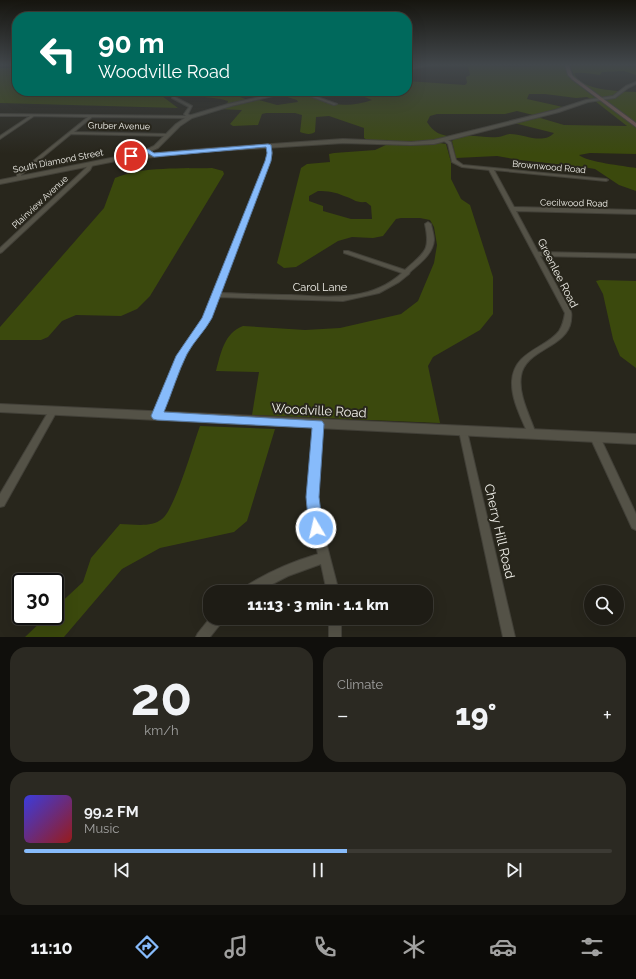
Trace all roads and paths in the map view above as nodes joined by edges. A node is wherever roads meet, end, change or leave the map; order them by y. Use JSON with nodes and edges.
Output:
{"nodes":[{"id":1,"x":594,"y":95,"type":"edge"},
{"id":2,"x":617,"y":95,"type":"edge"},
{"id":3,"x":270,"y":96,"type":"edge"},
{"id":4,"x":312,"y":96,"type":"edge"},
{"id":5,"x":173,"y":97,"type":"dead end"},
{"id":6,"x":600,"y":99,"type":"junction"},
{"id":7,"x":335,"y":104,"type":"dead end"},
{"id":8,"x":0,"y":115,"type":"edge"},
{"id":9,"x":34,"y":115,"type":"junction"},
{"id":10,"x":91,"y":116,"type":"junction"},
{"id":11,"x":190,"y":117,"type":"junction"},
{"id":12,"x":636,"y":125,"type":"edge"},
{"id":13,"x":69,"y":133,"type":"junction"},
{"id":14,"x":168,"y":135,"type":"junction"},
{"id":15,"x":0,"y":138,"type":"edge"},
{"id":16,"x":446,"y":140,"type":"junction"},
{"id":17,"x":268,"y":145,"type":"junction"},
{"id":18,"x":146,"y":152,"type":"junction"},
{"id":19,"x":154,"y":155,"type":"junction"},
{"id":20,"x":116,"y":159,"type":"junction"},
{"id":21,"x":91,"y":164,"type":"junction"},
{"id":22,"x":491,"y":169,"type":"junction"},
{"id":23,"x":19,"y":178,"type":"junction"},
{"id":24,"x":606,"y":180,"type":"dead end"},
{"id":25,"x":0,"y":182,"type":"edge"},
{"id":26,"x":513,"y":209,"type":"junction"},
{"id":27,"x":636,"y":212,"type":"edge"},
{"id":28,"x":428,"y":224,"type":"dead end"},
{"id":29,"x":0,"y":251,"type":"edge"},
{"id":30,"x":346,"y":252,"type":"dead end"},
{"id":31,"x":536,"y":254,"type":"junction"},
{"id":32,"x":636,"y":256,"type":"edge"},
{"id":33,"x":407,"y":273,"type":"junction"},
{"id":34,"x":216,"y":295,"type":"junction"},
{"id":35,"x":0,"y":408,"type":"edge"},
{"id":36,"x":53,"y":411,"type":"junction"},
{"id":37,"x":157,"y":416,"type":"junction"},
{"id":38,"x":318,"y":424,"type":"junction"},
{"id":39,"x":463,"y":431,"type":"junction"},
{"id":40,"x":532,"y":434,"type":"junction"},
{"id":41,"x":595,"y":437,"type":"junction"},
{"id":42,"x":636,"y":439,"type":"edge"},
{"id":43,"x":0,"y":503,"type":"edge"},
{"id":44,"x":636,"y":525,"type":"edge"},
{"id":45,"x":324,"y":558,"type":"junction"},
{"id":46,"x":257,"y":585,"type":"edge"},
{"id":47,"x":331,"y":585,"type":"edge"},
{"id":48,"x":212,"y":625,"type":"edge"},
{"id":49,"x":335,"y":625,"type":"edge"},
{"id":50,"x":202,"y":637,"type":"edge"},
{"id":51,"x":335,"y":637,"type":"edge"},
{"id":52,"x":509,"y":637,"type":"edge"}],
"edges":[{"from":1,"to":6,"type":"main road"},
{"from":2,"to":6,"type":"street"},
{"from":3,"to":11,"type":"street"},
{"from":4,"to":7,"type":"street"},
{"from":5,"to":11,"type":"street"},
{"from":6,"to":12,"type":"main road"},
{"from":6,"to":16,"type":"street"},
{"from":8,"to":9,"type":"street"},
{"from":9,"to":10,"type":"street"},
{"from":9,"to":15,"type":"street"},
{"from":10,"to":11,"type":"street"},
{"from":10,"to":13,"type":"street"},
{"from":11,"to":14,"type":"street"},
{"from":13,"to":14,"type":"street","name":"Gruber Avenue"},
{"from":13,"to":23,"type":"street"},
{"from":14,"to":18,"type":"street"},
{"from":16,"to":17,"type":"street"},
{"from":16,"to":22,"type":"street"},
{"from":17,"to":19,"type":"street"},
{"from":17,"to":34,"type":"street"},
{"from":18,"to":19,"type":"street"},
{"from":18,"to":20,"type":"street","name":"South Diamond Street"},
{"from":19,"to":20,"type":"street"},
{"from":20,"to":21,"type":"street","name":"South Diamond Street"},
{"from":21,"to":23,"type":"street","name":"South Diamond Street"},
{"from":21,"to":29,"type":"street","name":"Plainview Avenue"},
{"from":22,"to":24,"type":"street","name":"Brownwood Road"},
{"from":22,"to":26,"type":"street","name":"Greenlee Road"},
{"from":23,"to":25,"type":"street","name":"South Diamond Street"},
{"from":26,"to":27,"type":"street","name":"Cecilwood Road"},
{"from":26,"to":31,"type":"street","name":"Greenlee Road"},
{"from":28,"to":33,"type":"street","name":"Carol Lane"},
{"from":30,"to":33,"type":"street"},
{"from":31,"to":32,"type":"street"},
{"from":31,"to":40,"type":"street","name":"Greenlee Road"},
{"from":33,"to":34,"type":"street","name":"Carol Lane"},
{"from":34,"to":37,"type":"street"},
{"from":35,"to":36,"type":"street","name":"Woodville Road"},
{"from":36,"to":37,"type":"street","name":"Woodville Road"},
{"from":36,"to":43,"type":"street"},
{"from":37,"to":38,"type":"street","name":"Woodville Road"},
{"from":38,"to":39,"type":"street","name":"Woodville Road"},
{"from":38,"to":45,"type":"street"},
{"from":39,"to":40,"type":"street","name":"Woodville Road"},
{"from":39,"to":52,"type":"street","name":"Cherry Hill Road"},
{"from":40,"to":41,"type":"street","name":"Woodville Road"},
{"from":41,"to":42,"type":"street","name":"Woodville Road"},
{"from":41,"to":44,"type":"street"},
{"from":45,"to":46,"type":"street"},
{"from":45,"to":47,"type":"street"},
{"from":48,"to":50,"type":"street"},
{"from":49,"to":51,"type":"street"}]}
